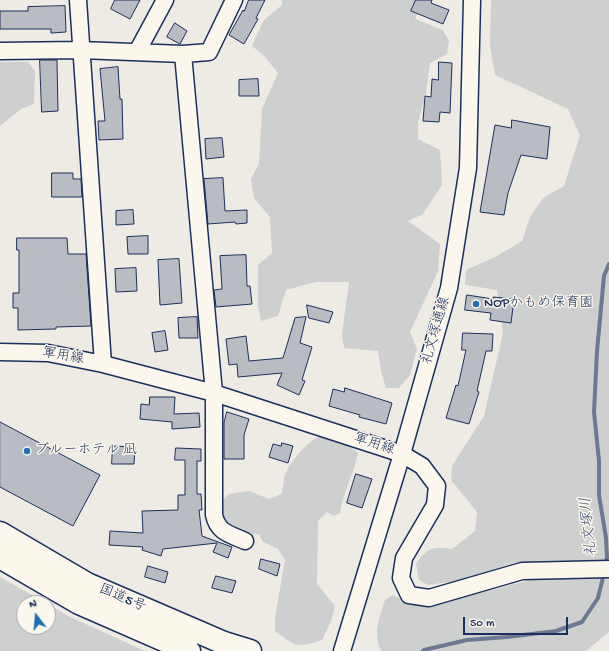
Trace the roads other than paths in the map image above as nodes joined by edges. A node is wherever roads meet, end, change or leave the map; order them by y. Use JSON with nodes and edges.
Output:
{"nodes":[{"id":1,"x":78,"y":0,"type":"edge"},
{"id":2,"x":165,"y":0,"type":"edge"},
{"id":3,"x":234,"y":0,"type":"edge"},
{"id":4,"x":472,"y":0,"type":"edge"},
{"id":5,"x":81,"y":50,"type":"junction"},
{"id":6,"x":0,"y":51,"type":"edge"},
{"id":7,"x":137,"y":52,"type":"junction"},
{"id":8,"x":183,"y":54,"type":"junction"},
{"id":9,"x":0,"y":352,"type":"edge"},
{"id":10,"x":103,"y":364,"type":"junction"},
{"id":11,"x":214,"y":393,"type":"junction"},
{"id":12,"x":402,"y":454,"type":"junction"},
{"id":13,"x":0,"y":533,"type":"edge"},
{"id":14,"x":245,"y":541,"type":"dead end"},
{"id":15,"x":0,"y":557,"type":"edge"},
{"id":16,"x":602,"y":569,"type":"edge"},
{"id":17,"x":189,"y":651,"type":"edge"},
{"id":18,"x":250,"y":651,"type":"edge"},
{"id":19,"x":342,"y":651,"type":"edge"}],
"edges":[{"from":1,"to":5,"type":"street"},
{"from":2,"to":7,"type":"street"},
{"from":3,"to":8,"type":"street"},
{"from":4,"to":12,"type":"street","name":"礼文塚通線"},
{"from":5,"to":6,"type":"street"},
{"from":5,"to":7,"type":"street"},
{"from":5,"to":10,"type":"street"},
{"from":7,"to":8,"type":"street"},
{"from":8,"to":11,"type":"street"},
{"from":9,"to":10,"type":"street","name":"軍用線"},
{"from":10,"to":11,"type":"street","name":"軍用線"},
{"from":11,"to":12,"type":"street","name":"軍用線"},
{"from":11,"to":14,"type":"street"},
{"from":12,"to":16,"type":"street","name":"軍用線"},
{"from":12,"to":19,"type":"street","name":"礼文塚通線"},
{"from":13,"to":18,"type":"highway","name":"国道5号"},
{"from":15,"to":17,"type":"highway","name":"国道5号"}]}
